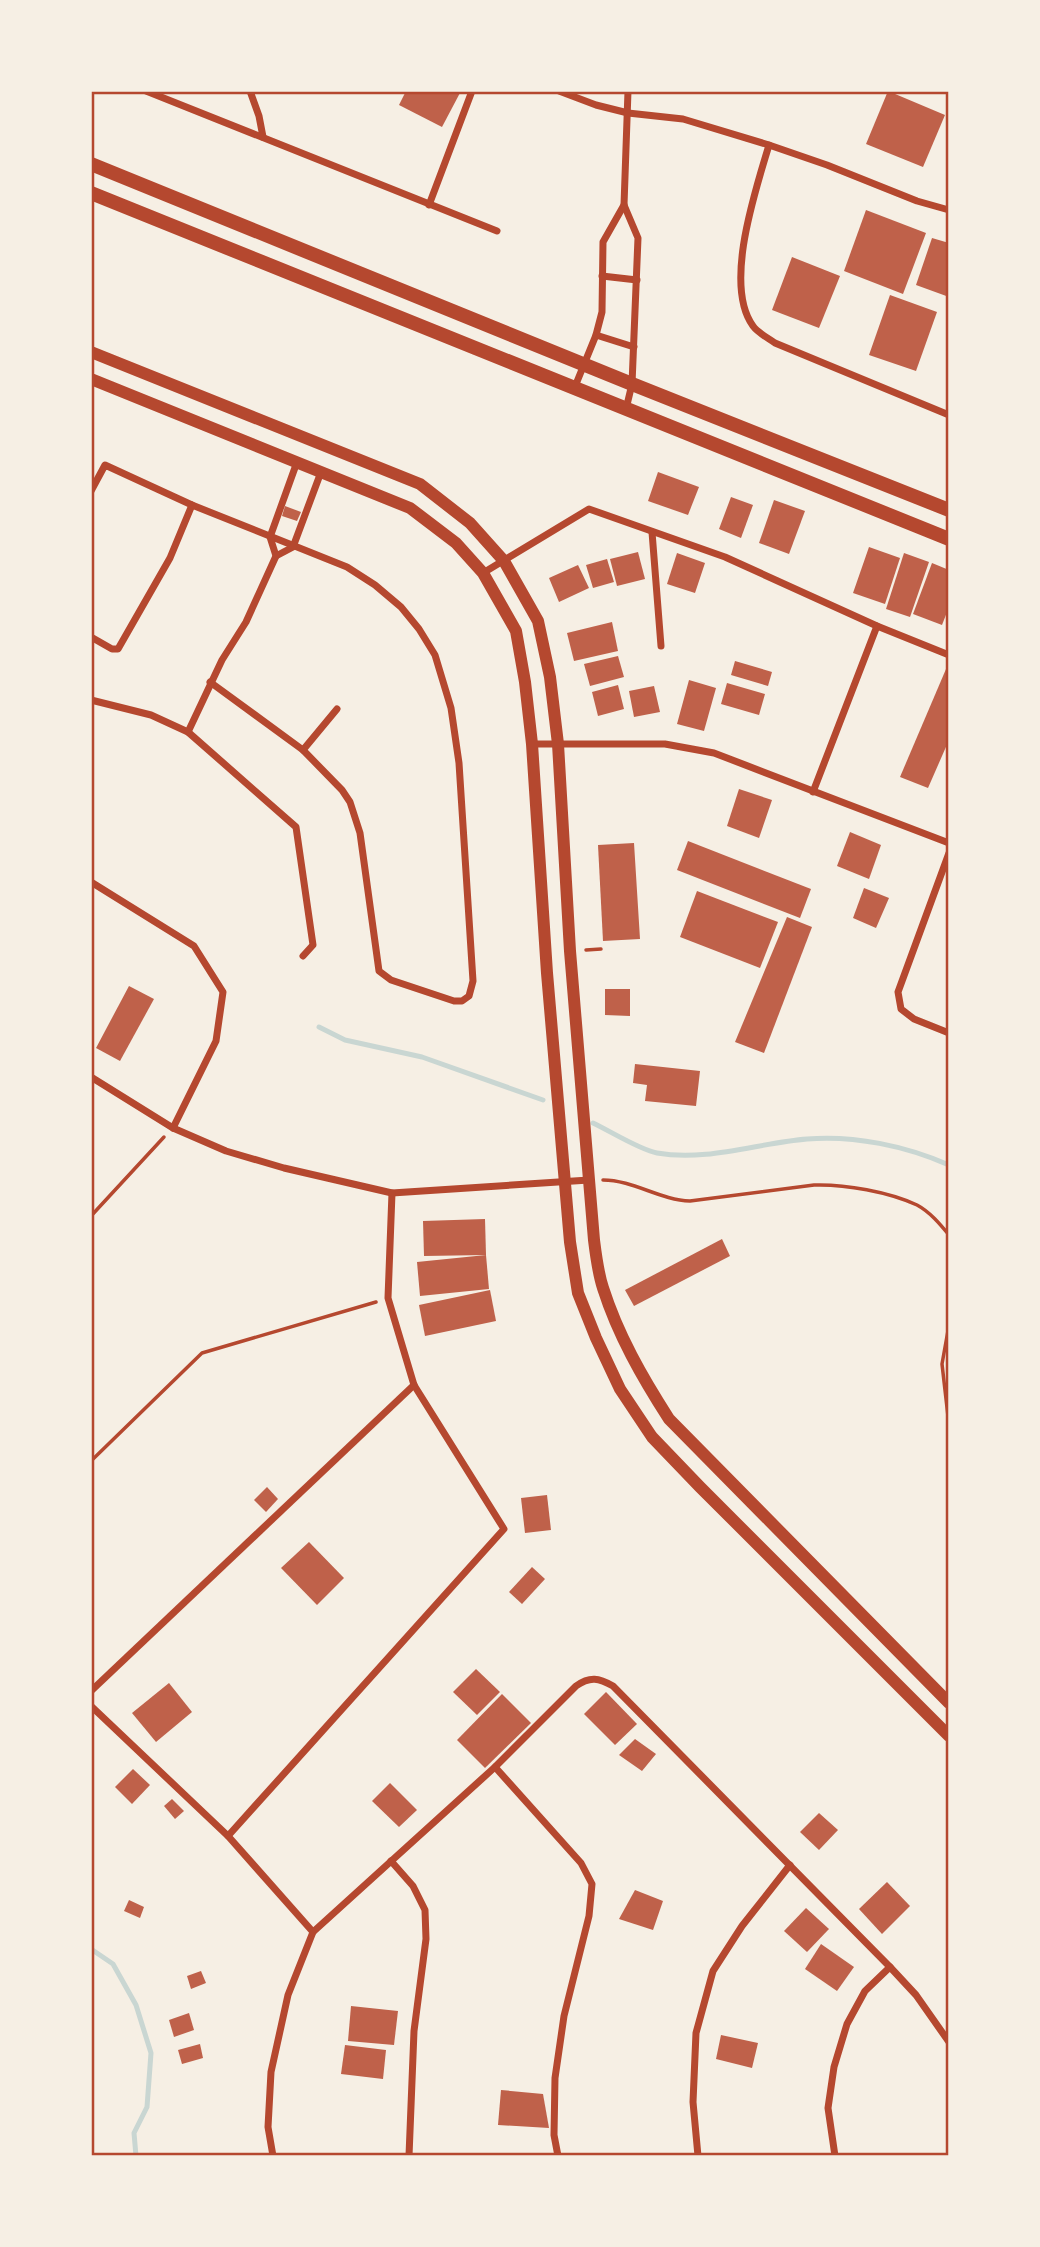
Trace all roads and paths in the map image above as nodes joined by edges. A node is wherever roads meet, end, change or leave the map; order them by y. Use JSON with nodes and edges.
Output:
{"nodes":[{"id":1,"x":146,"y":91,"type":"edge"},
{"id":2,"x":250,"y":91,"type":"edge"},
{"id":3,"x":472,"y":91,"type":"edge"},
{"id":4,"x":559,"y":91,"type":"edge"},
{"id":5,"x":628,"y":91,"type":"edge"},
{"id":6,"x":628,"y":113,"type":"junction"},
{"id":7,"x":263,"y":137,"type":"junction"},
{"id":8,"x":769,"y":145,"type":"junction"},
{"id":9,"x":91,"y":164,"type":"edge"},
{"id":10,"x":91,"y":193,"type":"edge"},
{"id":11,"x":429,"y":205,"type":"junction"},
{"id":12,"x":624,"y":205,"type":"junction"},
{"id":13,"x":949,"y":210,"type":"edge"},
{"id":14,"x":497,"y":232,"type":"dead end"},
{"id":15,"x":603,"y":276,"type":"junction"},
{"id":16,"x":637,"y":280,"type":"junction"},
{"id":17,"x":596,"y":335,"type":"junction"},
{"id":18,"x":634,"y":347,"type":"junction"},
{"id":19,"x":91,"y":352,"type":"edge"},
{"id":20,"x":583,"y":365,"type":"junction"},
{"id":21,"x":91,"y":379,"type":"edge"},
{"id":22,"x":632,"y":384,"type":"junction"},
{"id":23,"x":574,"y":389,"type":"junction"},
{"id":24,"x":626,"y":410,"type":"junction"},
{"id":25,"x":949,"y":415,"type":"edge"},
{"id":26,"x":265,"y":422,"type":"junction"},
{"id":27,"x":255,"y":445,"type":"junction"},
{"id":28,"x":297,"y":462,"type":"junction"},
{"id":29,"x":321,"y":472,"type":"junction"},
{"id":30,"x":91,"y":491,"type":"edge"},
{"id":31,"x":192,"y":505,"type":"junction"},
{"id":32,"x":949,"y":510,"type":"edge"},
{"id":33,"x":652,"y":532,"type":"junction"},
{"id":34,"x":270,"y":537,"type":"junction"},
{"id":35,"x":949,"y":539,"type":"edge"},
{"id":36,"x":293,"y":547,"type":"junction"},
{"id":37,"x":276,"y":556,"type":"junction"},
{"id":38,"x":504,"y":561,"type":"junction"},
{"id":39,"x":483,"y":573,"type":"junction"},
{"id":40,"x":877,"y":626,"type":"junction"},
{"id":41,"x":91,"y":637,"type":"edge"},
{"id":42,"x":661,"y":646,"type":"dead end"},
{"id":43,"x":949,"y":655,"type":"edge"},
{"id":44,"x":210,"y":682,"type":"junction"},
{"id":45,"x":91,"y":699,"type":"edge"},
{"id":46,"x":337,"y":709,"type":"dead end"},
{"id":47,"x":188,"y":732,"type":"junction"},
{"id":48,"x":532,"y":744,"type":"junction"},
{"id":49,"x":558,"y":744,"type":"junction"},
{"id":50,"x":303,"y":750,"type":"junction"},
{"id":51,"x":813,"y":792,"type":"junction"},
{"id":52,"x":949,"y":843,"type":"edge"},
{"id":53,"x":949,"y":853,"type":"edge"},
{"id":54,"x":91,"y":882,"type":"edge"},
{"id":55,"x":303,"y":956,"type":"dead end"},
{"id":56,"x":949,"y":1033,"type":"edge"},
{"id":57,"x":91,"y":1077,"type":"edge"},
{"id":58,"x":173,"y":1128,"type":"junction"},
{"id":59,"x":589,"y":1180,"type":"junction"},
{"id":60,"x":565,"y":1182,"type":"junction"},
{"id":61,"x":392,"y":1194,"type":"junction"},
{"id":62,"x":91,"y":1216,"type":"edge"},
{"id":63,"x":949,"y":1235,"type":"edge"},
{"id":64,"x":388,"y":1298,"type":"junction"},
{"id":65,"x":949,"y":1325,"type":"edge"},
{"id":66,"x":414,"y":1385,"type":"junction"},
{"id":67,"x":949,"y":1425,"type":"edge"},
{"id":68,"x":91,"y":1461,"type":"edge"},
{"id":69,"x":91,"y":1691,"type":"edge"},
{"id":70,"x":949,"y":1703,"type":"edge"},
{"id":71,"x":91,"y":1706,"type":"edge"},
{"id":72,"x":949,"y":1736,"type":"edge"},
{"id":73,"x":495,"y":1767,"type":"junction"},
{"id":74,"x":228,"y":1836,"type":"junction"},
{"id":75,"x":391,"y":1861,"type":"junction"},
{"id":76,"x":790,"y":1864,"type":"junction"},
{"id":77,"x":313,"y":1932,"type":"junction"},
{"id":78,"x":890,"y":1967,"type":"junction"},
{"id":79,"x":949,"y":2042,"type":"edge"},
{"id":80,"x":273,"y":2156,"type":"edge"},
{"id":81,"x":409,"y":2156,"type":"edge"},
{"id":82,"x":558,"y":2156,"type":"edge"},
{"id":83,"x":698,"y":2156,"type":"edge"},
{"id":84,"x":835,"y":2156,"type":"edge"}],
"edges":[{"from":1,"to":7,"type":"street"},
{"from":2,"to":7,"type":"street"},
{"from":3,"to":11,"type":"street"},
{"from":4,"to":6,"type":"street"},
{"from":5,"to":6,"type":"street"},
{"from":6,"to":8,"type":"street"},
{"from":6,"to":12,"type":"street"},
{"from":7,"to":11,"type":"street"},
{"from":8,"to":13,"type":"street"},
{"from":8,"to":25,"type":"street"},
{"from":9,"to":20,"type":"main road"},
{"from":10,"to":23,"type":"main road"},
{"from":11,"to":14,"type":"street"},
{"from":12,"to":15,"type":"street"},
{"from":12,"to":16,"type":"street"},
{"from":15,"to":16,"type":"street"},
{"from":15,"to":17,"type":"street"},
{"from":16,"to":18,"type":"street"},
{"from":17,"to":18,"type":"street"},
{"from":17,"to":20,"type":"street"},
{"from":18,"to":22,"type":"street"},
{"from":19,"to":26,"type":"street"},
{"from":20,"to":22,"type":"main road"},
{"from":20,"to":23,"type":"street"},
{"from":21,"to":27,"type":"street"},
{"from":22,"to":24,"type":"street"},
{"from":22,"to":32,"type":"main road"},
{"from":23,"to":24,"type":"main road"},
{"from":24,"to":35,"type":"main road"},
{"from":26,"to":27,"type":"street"},
{"from":26,"to":38,"type":"street"},
{"from":27,"to":28,"type":"street"},
{"from":28,"to":29,"type":"street"},
{"from":28,"to":34,"type":"street"},
{"from":29,"to":36,"type":"street"},
{"from":29,"to":39,"type":"street"},
{"from":30,"to":31,"type":"street"},
{"from":31,"to":34,"type":"street"},
{"from":31,"to":41,"type":"street"},
{"from":33,"to":38,"type":"street"},
{"from":33,"to":40,"type":"street"},
{"from":33,"to":42,"type":"street"},
{"from":34,"to":36,"type":"street"},
{"from":34,"to":37,"type":"street"},
{"from":36,"to":37,"type":"street"},
{"from":36,"to":50,"type":"street"},
{"from":37,"to":44,"type":"street"},
{"from":38,"to":39,"type":"street"},
{"from":38,"to":49,"type":"street"},
{"from":39,"to":48,"type":"street"},
{"from":40,"to":43,"type":"street"},
{"from":40,"to":51,"type":"street"},
{"from":44,"to":47,"type":"street"},
{"from":44,"to":50,"type":"street"},
{"from":45,"to":47,"type":"street"},
{"from":46,"to":50,"type":"street"},
{"from":47,"to":55,"type":"street"},
{"from":48,"to":49,"type":"street"},
{"from":48,"to":60,"type":"street"},
{"from":49,"to":51,"type":"street"},
{"from":49,"to":59,"type":"street"},
{"from":51,"to":52,"type":"street"},
{"from":53,"to":56,"type":"street"},
{"from":54,"to":58,"type":"street"},
{"from":57,"to":58,"type":"street"},
{"from":58,"to":61,"type":"street"},
{"from":58,"to":62,"type":"path"},
{"from":59,"to":60,"type":"street"},
{"from":59,"to":63,"type":"path"},
{"from":59,"to":70,"type":"street"},
{"from":60,"to":61,"type":"street"},
{"from":60,"to":72,"type":"street"},
{"from":61,"to":64,"type":"street"},
{"from":64,"to":66,"type":"street"},
{"from":64,"to":68,"type":"path"},
{"from":65,"to":67,"type":"path"},
{"from":66,"to":69,"type":"street"},
{"from":66,"to":74,"type":"street"},
{"from":71,"to":74,"type":"street"},
{"from":73,"to":75,"type":"street"},
{"from":73,"to":76,"type":"street"},
{"from":73,"to":82,"type":"street"},
{"from":74,"to":77,"type":"street"},
{"from":75,"to":77,"type":"street"},
{"from":75,"to":81,"type":"street"},
{"from":76,"to":78,"type":"street"},
{"from":76,"to":83,"type":"street"},
{"from":77,"to":80,"type":"street"},
{"from":78,"to":79,"type":"street"},
{"from":78,"to":84,"type":"street"}]}
